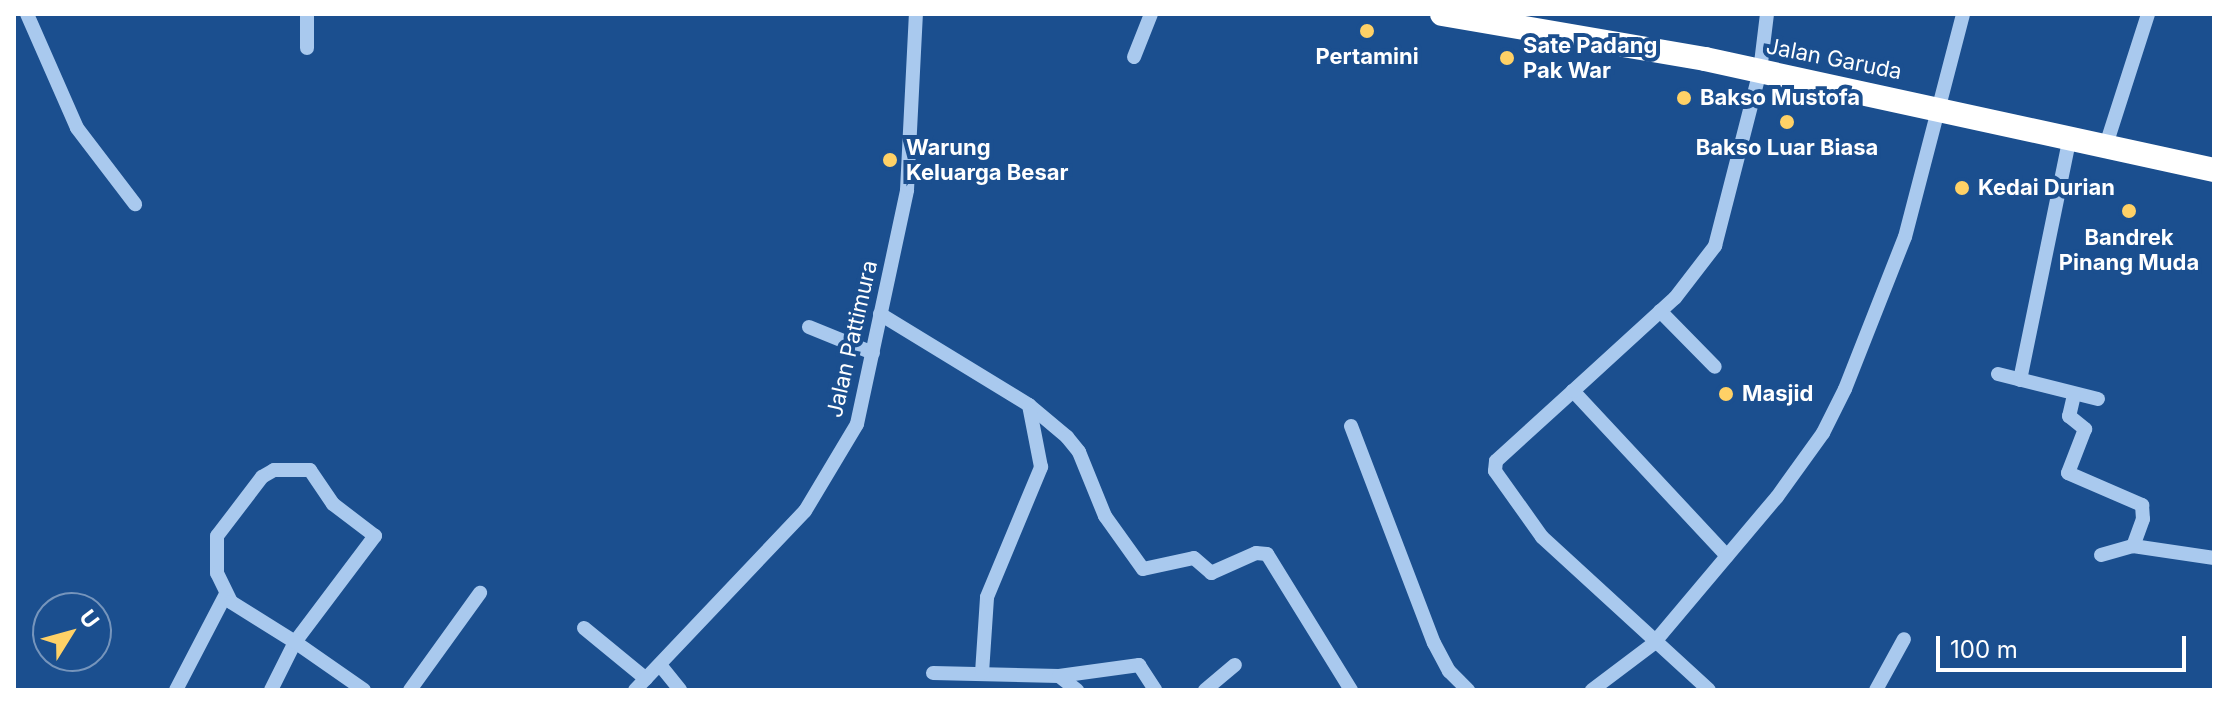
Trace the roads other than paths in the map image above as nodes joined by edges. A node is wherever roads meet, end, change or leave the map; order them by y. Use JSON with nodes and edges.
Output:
{"nodes":[{"id":1,"x":27,"y":14,"type":"edge"},
{"id":2,"x":307,"y":14,"type":"edge"},
{"id":3,"x":916,"y":14,"type":"edge"},
{"id":4,"x":1151,"y":14,"type":"edge"},
{"id":5,"x":1442,"y":14,"type":"edge"},
{"id":6,"x":1767,"y":14,"type":"edge"},
{"id":7,"x":1963,"y":14,"type":"edge"},
{"id":8,"x":2148,"y":14,"type":"edge"},
{"id":9,"x":1475,"y":17,"type":"edge"},
{"id":10,"x":307,"y":48,"type":"dead end"},
{"id":11,"x":1134,"y":57,"type":"dead end"},
{"id":12,"x":1760,"y":71,"type":"junction"},
{"id":13,"x":1943,"y":108,"type":"junction"},
{"id":14,"x":2070,"y":137,"type":"junction"},
{"id":15,"x":2106,"y":145,"type":"junction"},
{"id":16,"x":2214,"y":170,"type":"edge"},
{"id":17,"x":135,"y":204,"type":"dead end"},
{"id":18,"x":1660,"y":311,"type":"junction"},
{"id":19,"x":880,"y":314,"type":"junction"},
{"id":20,"x":809,"y":327,"type":"dead end"},
{"id":21,"x":873,"y":353,"type":"junction"},
{"id":22,"x":1715,"y":367,"type":"dead end"},
{"id":23,"x":1998,"y":374,"type":"dead end"},
{"id":24,"x":2020,"y":380,"type":"junction"},
{"id":25,"x":1573,"y":391,"type":"junction"},
{"id":26,"x":2074,"y":395,"type":"junction"},
{"id":27,"x":2098,"y":399,"type":"dead end"},
{"id":28,"x":1029,"y":405,"type":"junction"},
{"id":29,"x":1351,"y":426,"type":"dead end"},
{"id":30,"x":2133,"y":546,"type":"junction"},
{"id":31,"x":2101,"y":555,"type":"dead end"},
{"id":32,"x":1727,"y":556,"type":"junction"},
{"id":33,"x":2214,"y":558,"type":"edge"},
{"id":34,"x":480,"y":593,"type":"dead end"},
{"id":35,"x":225,"y":596,"type":"junction"},
{"id":36,"x":584,"y":628,"type":"dead end"},
{"id":37,"x":1904,"y":639,"type":"dead end"},
{"id":38,"x":295,"y":642,"type":"junction"},
{"id":39,"x":1653,"y":644,"type":"junction"},
{"id":40,"x":660,"y":665,"type":"junction"},
{"id":41,"x":1235,"y":665,"type":"dead end"},
{"id":42,"x":982,"y":666,"type":"junction"},
{"id":43,"x":933,"y":673,"type":"dead end"},
{"id":44,"x":1059,"y":676,"type":"junction"},
{"id":45,"x":640,"y":685,"type":"edge"},
{"id":46,"x":179,"y":689,"type":"edge"},
{"id":47,"x":271,"y":690,"type":"edge"},
{"id":48,"x":364,"y":690,"type":"edge"},
{"id":49,"x":410,"y":690,"type":"edge"},
{"id":50,"x":680,"y":690,"type":"edge"},
{"id":51,"x":1077,"y":690,"type":"edge"},
{"id":52,"x":1155,"y":690,"type":"edge"},
{"id":53,"x":1205,"y":690,"type":"edge"},
{"id":54,"x":1351,"y":690,"type":"edge"},
{"id":55,"x":1468,"y":690,"type":"edge"},
{"id":56,"x":1592,"y":690,"type":"edge"},
{"id":57,"x":1709,"y":690,"type":"edge"},
{"id":58,"x":1876,"y":690,"type":"edge"}],
"edges":[{"from":1,"to":17,"type":"street"},
{"from":2,"to":10,"type":"street"},
{"from":3,"to":19,"type":"street","name":"Jalan Pattimura"},
{"from":4,"to":11,"type":"street"},
{"from":5,"to":9,"type":"highway","name":"Jalan Garuda"},
{"from":6,"to":12,"type":"street"},
{"from":7,"to":13,"type":"street"},
{"from":8,"to":15,"type":"street"},
{"from":9,"to":12,"type":"highway","name":"Jalan Garuda"},
{"from":12,"to":13,"type":"highway","name":"Jalan Garuda"},
{"from":12,"to":18,"type":"street"},
{"from":13,"to":14,"type":"highway","name":"Jalan Garuda"},
{"from":13,"to":32,"type":"street"},
{"from":14,"to":15,"type":"highway","name":"Jalan Garuda"},
{"from":14,"to":24,"type":"street"},
{"from":15,"to":16,"type":"highway","name":"Jalan Garuda"},
{"from":18,"to":22,"type":"street"},
{"from":18,"to":25,"type":"street"},
{"from":19,"to":21,"type":"street","name":"Jalan Pattimura"},
{"from":19,"to":28,"type":"street"},
{"from":20,"to":21,"type":"street"},
{"from":21,"to":40,"type":"street","name":"Jalan Pattimura"},
{"from":23,"to":24,"type":"street"},
{"from":24,"to":26,"type":"street"},
{"from":25,"to":32,"type":"street"},
{"from":25,"to":39,"type":"street"},
{"from":26,"to":27,"type":"street"},
{"from":26,"to":30,"type":"street"},
{"from":28,"to":42,"type":"street"},
{"from":28,"to":54,"type":"street"},
{"from":29,"to":55,"type":"street"},
{"from":30,"to":31,"type":"street"},
{"from":30,"to":33,"type":"street"},
{"from":32,"to":39,"type":"street"},
{"from":34,"to":49,"type":"street"},
{"from":35,"to":38,"type":"street"},
{"from":35,"to":38,"type":"street"},
{"from":35,"to":46,"type":"street"},
{"from":36,"to":45,"type":"street"},
{"from":37,"to":58,"type":"street"},
{"from":38,"to":47,"type":"street"},
{"from":38,"to":48,"type":"street"},
{"from":39,"to":56,"type":"street"},
{"from":39,"to":57,"type":"street"},
{"from":40,"to":45,"type":"street","name":"Jalan Pattimura"},
{"from":40,"to":50,"type":"street"},
{"from":41,"to":53,"type":"street"},
{"from":42,"to":43,"type":"street"},
{"from":42,"to":44,"type":"street"},
{"from":44,"to":51,"type":"street"},
{"from":44,"to":52,"type":"street"}]}
